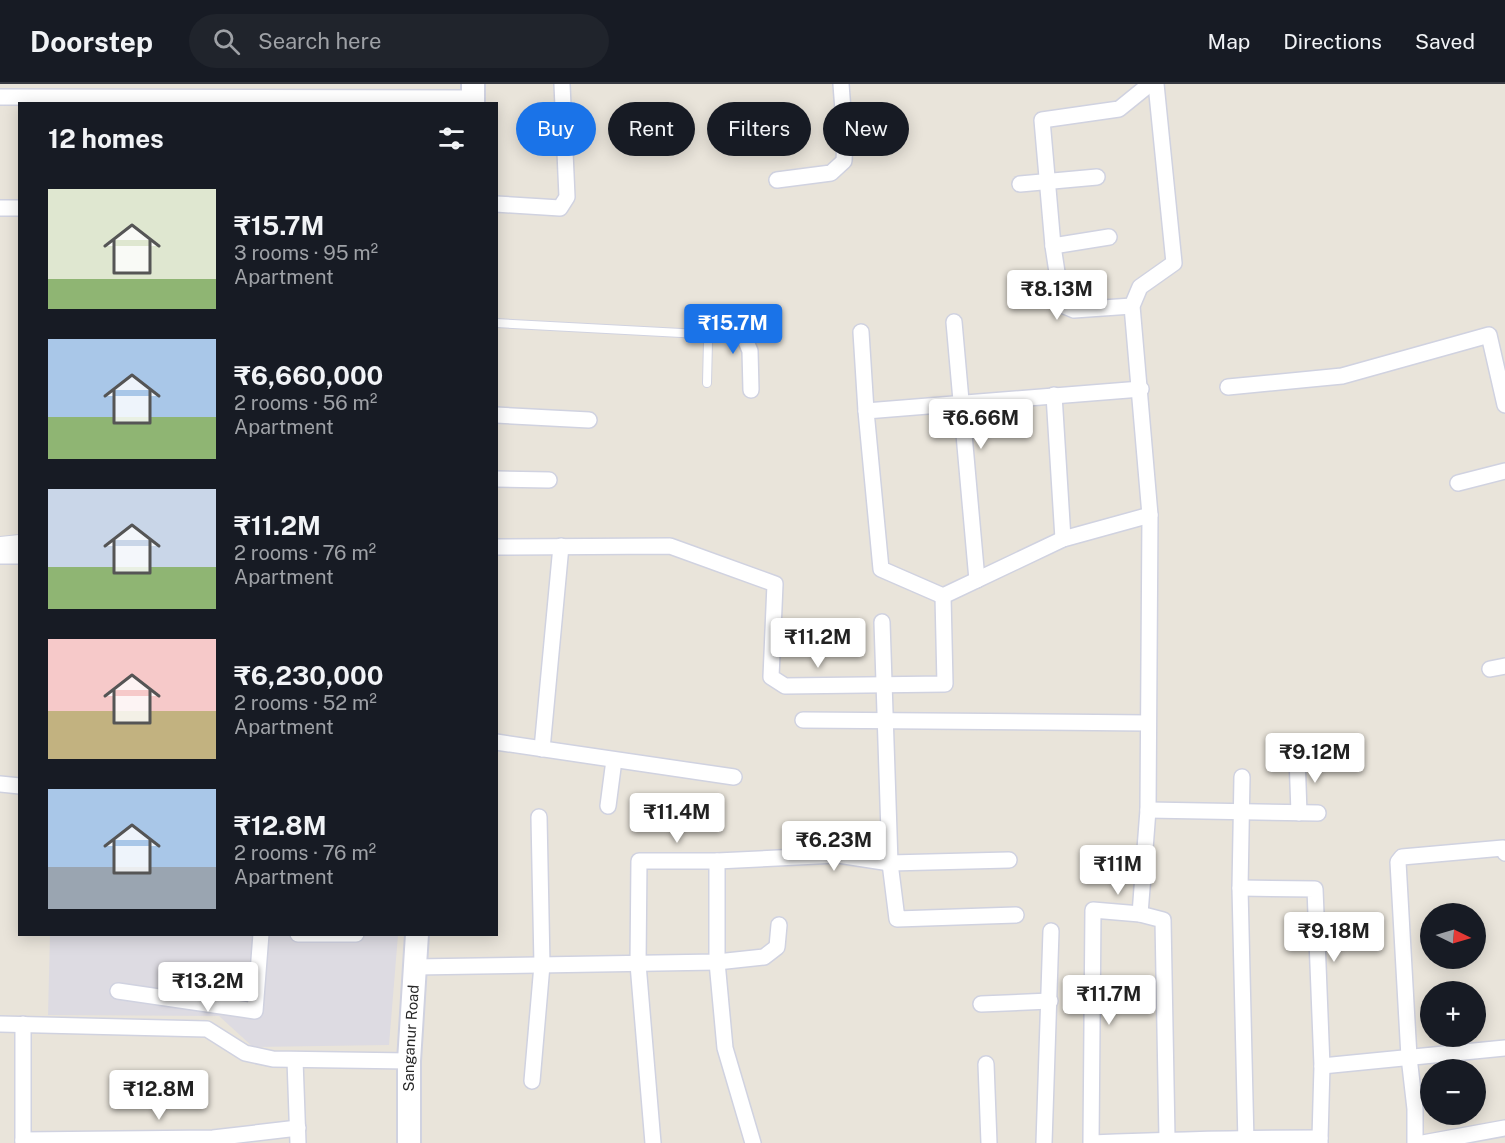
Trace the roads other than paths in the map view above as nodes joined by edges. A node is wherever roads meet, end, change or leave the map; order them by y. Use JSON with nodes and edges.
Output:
{"nodes":[{"id":1,"x":562,"y":84,"type":"edge"},
{"id":2,"x":841,"y":84,"type":"edge"},
{"id":3,"x":1150,"y":84,"type":"edge"},
{"id":4,"x":1156,"y":84,"type":"edge"},
{"id":5,"x":93,"y":91,"type":"edge"},
{"id":6,"x":189,"y":91,"type":"edge"},
{"id":7,"x":299,"y":95,"type":"edge"},
{"id":8,"x":473,"y":95,"type":"edge"},
{"id":9,"x":0,"y":97,"type":"edge"},
{"id":10,"x":59,"y":101,"type":"edge"},
{"id":11,"x":1097,"y":177,"type":"dead end"},
{"id":12,"x":777,"y":180,"type":"dead end"},
{"id":13,"x":1047,"y":182,"type":"junction"},
{"id":14,"x":1020,"y":184,"type":"dead end"},
{"id":15,"x":498,"y":204,"type":"edge"},
{"id":16,"x":0,"y":208,"type":"edge"},
{"id":17,"x":18,"y":208,"type":"edge"},
{"id":18,"x":1109,"y":237,"type":"dead end"},
{"id":19,"x":1053,"y":246,"type":"junction"},
{"id":20,"x":1132,"y":306,"type":"junction"},
{"id":21,"x":954,"y":322,"type":"dead end"},
{"id":22,"x":498,"y":323,"type":"edge"},
{"id":23,"x":861,"y":332,"type":"dead end"},
{"id":24,"x":700,"y":334,"type":"junction"},
{"id":25,"x":707,"y":383,"type":"dead end"},
{"id":26,"x":1228,"y":387,"type":"dead end"},
{"id":27,"x":1141,"y":389,"type":"junction"},
{"id":28,"x":751,"y":390,"type":"dead end"},
{"id":29,"x":1054,"y":395,"type":"junction"},
{"id":30,"x":960,"y":403,"type":"junction"},
{"id":31,"x":1505,"y":405,"type":"edge"},
{"id":32,"x":866,"y":411,"type":"junction"},
{"id":33,"x":498,"y":415,"type":"edge"},
{"id":34,"x":589,"y":420,"type":"dead end"},
{"id":35,"x":1505,"y":471,"type":"edge"},
{"id":36,"x":498,"y":479,"type":"edge"},
{"id":37,"x":549,"y":480,"type":"dead end"},
{"id":38,"x":1458,"y":483,"type":"dead end"},
{"id":39,"x":1150,"y":514,"type":"junction"},
{"id":40,"x":18,"y":536,"type":"edge"},
{"id":41,"x":0,"y":537,"type":"edge"},
{"id":42,"x":1064,"y":539,"type":"junction"},
{"id":43,"x":18,"y":545,"type":"edge"},
{"id":44,"x":561,"y":546,"type":"junction"},
{"id":45,"x":0,"y":547,"type":"edge"},
{"id":46,"x":498,"y":547,"type":"edge"},
{"id":47,"x":0,"y":556,"type":"edge"},
{"id":48,"x":18,"y":556,"type":"edge"},
{"id":49,"x":977,"y":580,"type":"junction"},
{"id":50,"x":943,"y":596,"type":"junction"},
{"id":51,"x":882,"y":622,"type":"dead end"},
{"id":52,"x":885,"y":684,"type":"junction"},
{"id":53,"x":802,"y":720,"type":"dead end"},
{"id":54,"x":884,"y":721,"type":"junction"},
{"id":55,"x":1148,"y":723,"type":"junction"},
{"id":56,"x":498,"y":742,"type":"edge"},
{"id":57,"x":542,"y":749,"type":"junction"},
{"id":58,"x":1297,"y":756,"type":"dead end"},
{"id":59,"x":614,"y":760,"type":"junction"},
{"id":60,"x":734,"y":777,"type":"dead end"},
{"id":61,"x":1242,"y":777,"type":"dead end"},
{"id":62,"x":0,"y":784,"type":"edge"},
{"id":63,"x":18,"y":786,"type":"edge"},
{"id":64,"x":608,"y":806,"type":"dead end"},
{"id":65,"x":1148,"y":810,"type":"junction"},
{"id":66,"x":1243,"y":812,"type":"junction"},
{"id":67,"x":1299,"y":813,"type":"junction"},
{"id":68,"x":1318,"y":813,"type":"dead end"},
{"id":69,"x":539,"y":817,"type":"dead end"},
{"id":70,"x":1504,"y":850,"type":"edge"},
{"id":71,"x":1009,"y":860,"type":"dead end"},
{"id":72,"x":717,"y":861,"type":"junction"},
{"id":73,"x":890,"y":863,"type":"junction"},
{"id":74,"x":1240,"y":888,"type":"junction"},
{"id":75,"x":1140,"y":914,"type":"junction"},
{"id":76,"x":1016,"y":915,"type":"dead end"},
{"id":77,"x":779,"y":925,"type":"dead end"},
{"id":78,"x":1051,"y":931,"type":"dead end"},
{"id":79,"x":261,"y":936,"type":"edge"},
{"id":80,"x":417,"y":936,"type":"edge"},
{"id":81,"x":717,"y":962,"type":"junction"},
{"id":82,"x":638,"y":964,"type":"junction"},
{"id":83,"x":542,"y":965,"type":"junction"},
{"id":84,"x":415,"y":967,"type":"junction"},
{"id":85,"x":118,"y":991,"type":"dead end"},
{"id":86,"x":1050,"y":1001,"type":"junction"},
{"id":87,"x":981,"y":1004,"type":"dead end"},
{"id":88,"x":0,"y":1024,"type":"edge"},
{"id":89,"x":23,"y":1024,"type":"junction"},
{"id":90,"x":1505,"y":1048,"type":"edge"},
{"id":91,"x":1409,"y":1057,"type":"junction"},
{"id":92,"x":295,"y":1060,"type":"junction"},
{"id":93,"x":409,"y":1061,"type":"junction"},
{"id":94,"x":986,"y":1064,"type":"dead end"},
{"id":95,"x":1322,"y":1066,"type":"junction"},
{"id":96,"x":532,"y":1081,"type":"dead end"},
{"id":97,"x":1505,"y":1128,"type":"edge"},
{"id":98,"x":298,"y":1136,"type":"edge"},
{"id":99,"x":213,"y":1140,"type":"edge"},
{"id":100,"x":1166,"y":1140,"type":"edge"},
{"id":101,"x":1245,"y":1140,"type":"edge"},
{"id":102,"x":1320,"y":1140,"type":"edge"},
{"id":103,"x":117,"y":1141,"type":"edge"},
{"id":104,"x":23,"y":1142,"type":"edge"},
{"id":105,"x":409,"y":1143,"type":"edge"},
{"id":106,"x":649,"y":1143,"type":"edge"},
{"id":107,"x":753,"y":1143,"type":"edge"},
{"id":108,"x":989,"y":1143,"type":"edge"},
{"id":109,"x":1044,"y":1143,"type":"edge"},
{"id":110,"x":1092,"y":1143,"type":"edge"},
{"id":111,"x":1415,"y":1143,"type":"edge"},
{"id":112,"x":1423,"y":1143,"type":"edge"}],
"edges":[{"from":1,"to":15,"type":"street"},
{"from":2,"to":12,"type":"street"},
{"from":3,"to":13,"type":"street"},
{"from":4,"to":20,"type":"street"},
{"from":5,"to":6,"type":"street"},
{"from":5,"to":10,"type":"street"},
{"from":6,"to":7,"type":"street"},
{"from":7,"to":8,"type":"street"},
{"from":9,"to":10,"type":"street"},
{"from":11,"to":13,"type":"street"},
{"from":13,"to":14,"type":"street"},
{"from":13,"to":19,"type":"street"},
{"from":16,"to":17,"type":"street"},
{"from":18,"to":19,"type":"street"},
{"from":19,"to":20,"type":"street"},
{"from":20,"to":27,"type":"street"},
{"from":21,"to":30,"type":"street"},
{"from":22,"to":24,"type":"lane"},
{"from":23,"to":32,"type":"street"},
{"from":24,"to":25,"type":"lane"},
{"from":24,"to":28,"type":"street"},
{"from":26,"to":31,"type":"street"},
{"from":27,"to":29,"type":"street"},
{"from":27,"to":39,"type":"street"},
{"from":29,"to":30,"type":"street"},
{"from":29,"to":42,"type":"street"},
{"from":30,"to":32,"type":"street"},
{"from":30,"to":49,"type":"street"},
{"from":32,"to":50,"type":"street"},
{"from":33,"to":34,"type":"street"},
{"from":35,"to":38,"type":"street"},
{"from":36,"to":37,"type":"street"},
{"from":39,"to":42,"type":"street"},
{"from":39,"to":55,"type":"street"},
{"from":40,"to":41,"type":"street"},
{"from":42,"to":49,"type":"street"},
{"from":43,"to":45,"type":"street"},
{"from":44,"to":46,"type":"street"},
{"from":44,"to":52,"type":"street"},
{"from":44,"to":57,"type":"street"},
{"from":47,"to":48,"type":"street"},
{"from":49,"to":50,"type":"street"},
{"from":50,"to":52,"type":"street"},
{"from":51,"to":52,"type":"street"},
{"from":52,"to":54,"type":"street"},
{"from":53,"to":54,"type":"street"},
{"from":54,"to":55,"type":"street"},
{"from":54,"to":73,"type":"street"},
{"from":55,"to":65,"type":"street"},
{"from":56,"to":57,"type":"street"},
{"from":57,"to":59,"type":"street"},
{"from":58,"to":67,"type":"street"},
{"from":59,"to":60,"type":"street"},
{"from":59,"to":64,"type":"street"},
{"from":61,"to":66,"type":"street"},
{"from":62,"to":63,"type":"street"},
{"from":65,"to":66,"type":"street"},
{"from":65,"to":75,"type":"street"},
{"from":66,"to":67,"type":"street"},
{"from":66,"to":74,"type":"street"},
{"from":67,"to":68,"type":"street"},
{"from":69,"to":83,"type":"street"},
{"from":70,"to":91,"type":"street"},
{"from":71,"to":73,"type":"street"},
{"from":72,"to":73,"type":"street"},
{"from":72,"to":81,"type":"street"},
{"from":72,"to":82,"type":"street"},
{"from":73,"to":76,"type":"street"},
{"from":74,"to":95,"type":"street"},
{"from":74,"to":101,"type":"street"},
{"from":75,"to":100,"type":"street"},
{"from":75,"to":110,"type":"street"},
{"from":77,"to":81,"type":"street"},
{"from":78,"to":86,"type":"street"},
{"from":79,"to":85,"type":"street"},
{"from":80,"to":84,"type":"main road","name":"Sanganur Road"},
{"from":81,"to":82,"type":"street"},
{"from":81,"to":107,"type":"street"},
{"from":82,"to":83,"type":"street"},
{"from":82,"to":106,"type":"street"},
{"from":83,"to":84,"type":"street"},
{"from":83,"to":96,"type":"street"},
{"from":84,"to":93,"type":"main road","name":"Sanganur Road"},
{"from":86,"to":87,"type":"street"},
{"from":86,"to":109,"type":"street"},
{"from":88,"to":89,"type":"street"},
{"from":89,"to":92,"type":"street"},
{"from":89,"to":104,"type":"street"},
{"from":90,"to":91,"type":"street"},
{"from":91,"to":95,"type":"street"},
{"from":91,"to":111,"type":"street"},
{"from":92,"to":93,"type":"street"},
{"from":92,"to":98,"type":"street"},
{"from":93,"to":105,"type":"main road","name":"Sanganur Road"},
{"from":94,"to":108,"type":"street"},
{"from":95,"to":102,"type":"street"},
{"from":97,"to":112,"type":"street"},
{"from":98,"to":99,"type":"street"},
{"from":99,"to":103,"type":"street"},
{"from":100,"to":101,"type":"street"},
{"from":100,"to":110,"type":"street"},
{"from":101,"to":102,"type":"street"},
{"from":103,"to":104,"type":"street"}]}
